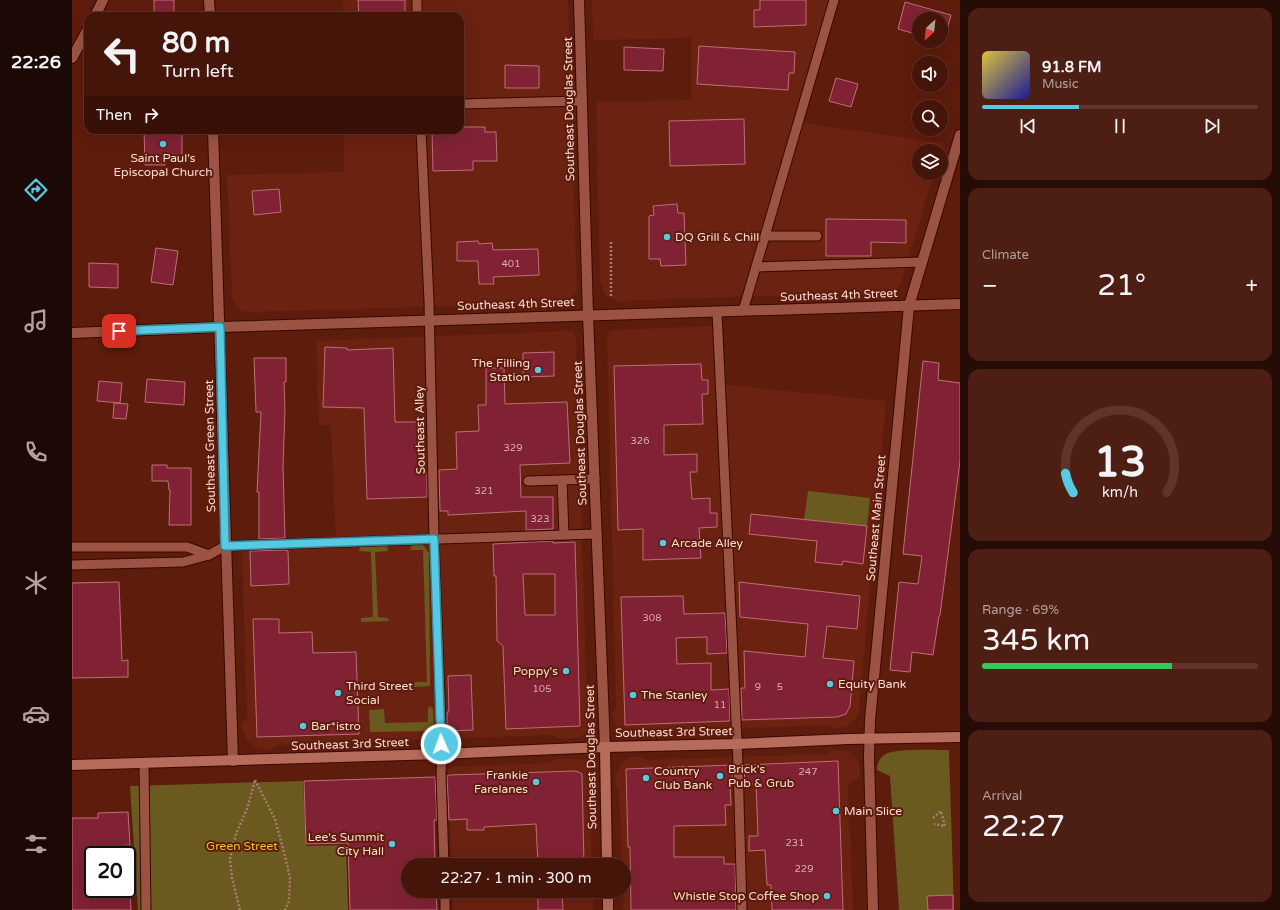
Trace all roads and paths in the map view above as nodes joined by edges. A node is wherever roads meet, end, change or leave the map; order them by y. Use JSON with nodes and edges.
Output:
{"nodes":[{"id":1,"x":103,"y":0,"type":"edge"},
{"id":2,"x":209,"y":0,"type":"edge"},
{"id":3,"x":417,"y":0,"type":"edge"},
{"id":4,"x":579,"y":0,"type":"edge"},
{"id":5,"x":834,"y":0,"type":"edge"},
{"id":6,"x":97,"y":12,"type":"edge"},
{"id":7,"x":210,"y":12,"type":"edge"},
{"id":8,"x":417,"y":12,"type":"edge"},
{"id":9,"x":84,"y":36,"type":"edge"},
{"id":10,"x":72,"y":58,"type":"edge"},
{"id":11,"x":581,"y":101,"type":"junction"},
{"id":12,"x":464,"y":104,"type":"edge"},
{"id":13,"x":213,"y":134,"type":"edge"},
{"id":14,"x":421,"y":134,"type":"edge"},
{"id":15,"x":960,"y":135,"type":"edge"},
{"id":16,"x":766,"y":236,"type":"junction"},
{"id":17,"x":817,"y":236,"type":"dead end"},
{"id":18,"x":611,"y":242,"type":"dead end"},
{"id":19,"x":922,"y":262,"type":"junction"},
{"id":20,"x":756,"y":267,"type":"junction"},
{"id":21,"x":611,"y":296,"type":"dead end"},
{"id":22,"x":960,"y":304,"type":"edge"},
{"id":23,"x":908,"y":306,"type":"junction"},
{"id":24,"x":743,"y":311,"type":"junction"},
{"id":25,"x":717,"y":312,"type":"junction"},
{"id":26,"x":588,"y":315,"type":"junction"},
{"id":27,"x":430,"y":320,"type":"junction"},
{"id":28,"x":220,"y":327,"type":"junction"},
{"id":29,"x":72,"y":333,"type":"edge"},
{"id":30,"x":595,"y":479,"type":"junction"},
{"id":31,"x":562,"y":480,"type":"junction"},
{"id":32,"x":528,"y":481,"type":"dead end"},
{"id":33,"x":597,"y":534,"type":"junction"},
{"id":34,"x":564,"y":535,"type":"junction"},
{"id":35,"x":434,"y":539,"type":"junction"},
{"id":36,"x":225,"y":546,"type":"junction"},
{"id":37,"x":72,"y":547,"type":"edge"},
{"id":38,"x":210,"y":555,"type":"junction"},
{"id":39,"x":72,"y":565,"type":"edge"},
{"id":40,"x":960,"y":737,"type":"edge"},
{"id":41,"x":869,"y":738,"type":"junction"},
{"id":42,"x":737,"y":744,"type":"junction"},
{"id":43,"x":605,"y":747,"type":"junction"},
{"id":44,"x":442,"y":754,"type":"junction"},
{"id":45,"x":233,"y":761,"type":"junction"},
{"id":46,"x":144,"y":764,"type":"junction"},
{"id":47,"x":72,"y":765,"type":"edge"},
{"id":48,"x":932,"y":818,"type":"dead end"},
{"id":49,"x":934,"y":824,"type":"dead end"},
{"id":50,"x":444,"y":858,"type":"edge"},
{"id":51,"x":607,"y":858,"type":"edge"},
{"id":52,"x":445,"y":898,"type":"edge"},
{"id":53,"x":608,"y":898,"type":"edge"},
{"id":54,"x":146,"y":910,"type":"edge"},
{"id":55,"x":240,"y":910,"type":"edge"},
{"id":56,"x":285,"y":910,"type":"edge"},
{"id":57,"x":445,"y":910,"type":"edge"},
{"id":58,"x":608,"y":910,"type":"edge"},
{"id":59,"x":742,"y":910,"type":"edge"},
{"id":60,"x":873,"y":910,"type":"edge"}],
"edges":[{"from":1,"to":6,"type":"street"},
{"from":2,"to":7,"type":"street"},
{"from":3,"to":8,"type":"lane"},
{"from":4,"to":11,"type":"street","name":"Southeast Douglas Street"},
{"from":5,"to":16,"type":"lane"},
{"from":9,"to":10,"type":"street"},
{"from":11,"to":12,"type":"lane"},
{"from":11,"to":26,"type":"street","name":"Southeast Douglas Street"},
{"from":13,"to":28,"type":"street","name":"Southeast Green Street"},
{"from":14,"to":27,"type":"lane","name":"Southeast Alley"},
{"from":15,"to":19,"type":"street","name":"Southeast Main Street"},
{"from":16,"to":17,"type":"lane"},
{"from":16,"to":20,"type":"lane"},
{"from":18,"to":21,"type":"path"},
{"from":19,"to":20,"type":"lane"},
{"from":19,"to":23,"type":"street","name":"Southeast Main Street"},
{"from":20,"to":24,"type":"lane"},
{"from":22,"to":23,"type":"street","name":"Southeast 4th Street"},
{"from":23,"to":24,"type":"street","name":"Southeast 4th Street"},
{"from":23,"to":41,"type":"street","name":"Southeast Main Street"},
{"from":24,"to":25,"type":"street","name":"Southeast 4th Street"},
{"from":25,"to":26,"type":"street","name":"Southeast 4th Street"},
{"from":25,"to":42,"type":"lane"},
{"from":26,"to":27,"type":"street","name":"Southeast 4th Street"},
{"from":26,"to":30,"type":"street","name":"Southeast Douglas Street"},
{"from":27,"to":28,"type":"street","name":"Southeast 4th Street"},
{"from":27,"to":35,"type":"lane","name":"Southeast Alley"},
{"from":28,"to":29,"type":"street","name":"Southeast 4th Street"},
{"from":28,"to":36,"type":"street","name":"Southeast Green Street"},
{"from":30,"to":31,"type":"lane"},
{"from":30,"to":33,"type":"street","name":"Southeast Douglas Street"},
{"from":31,"to":32,"type":"lane"},
{"from":31,"to":34,"type":"lane"},
{"from":33,"to":34,"type":"lane"},
{"from":33,"to":43,"type":"street","name":"Southeast Douglas Street"},
{"from":34,"to":35,"type":"lane"},
{"from":35,"to":36,"type":"lane"},
{"from":35,"to":44,"type":"lane","name":"Southeast Alley"},
{"from":36,"to":38,"type":"lane"},
{"from":36,"to":45,"type":"street","name":"Southeast Green Street"},
{"from":37,"to":38,"type":"lane"},
{"from":38,"to":39,"type":"lane"},
{"from":40,"to":41,"type":"main road","name":"Southeast 3rd Street"},
{"from":41,"to":42,"type":"main road","name":"Southeast 3rd Street"},
{"from":41,"to":60,"type":"street","name":"Southeast Main Street"},
{"from":42,"to":43,"type":"main road","name":"Southeast 3rd Street"},
{"from":42,"to":59,"type":"lane"},
{"from":43,"to":44,"type":"main road","name":"Southeast 3rd Street"},
{"from":43,"to":51,"type":"main road","name":"Southeast Douglas Street"},
{"from":44,"to":45,"type":"main road","name":"Southeast 3rd Street"},
{"from":44,"to":50,"type":"lane","name":"Southeast Alley"},
{"from":45,"to":46,"type":"main road","name":"Southeast 3rd Street"},
{"from":46,"to":47,"type":"main road","name":"Southeast 3rd Street"},
{"from":46,"to":54,"type":"lane"},
{"from":48,"to":49,"type":"path"},
{"from":52,"to":57,"type":"lane"},
{"from":53,"to":58,"type":"main road"},
{"from":55,"to":56,"type":"path"}]}
